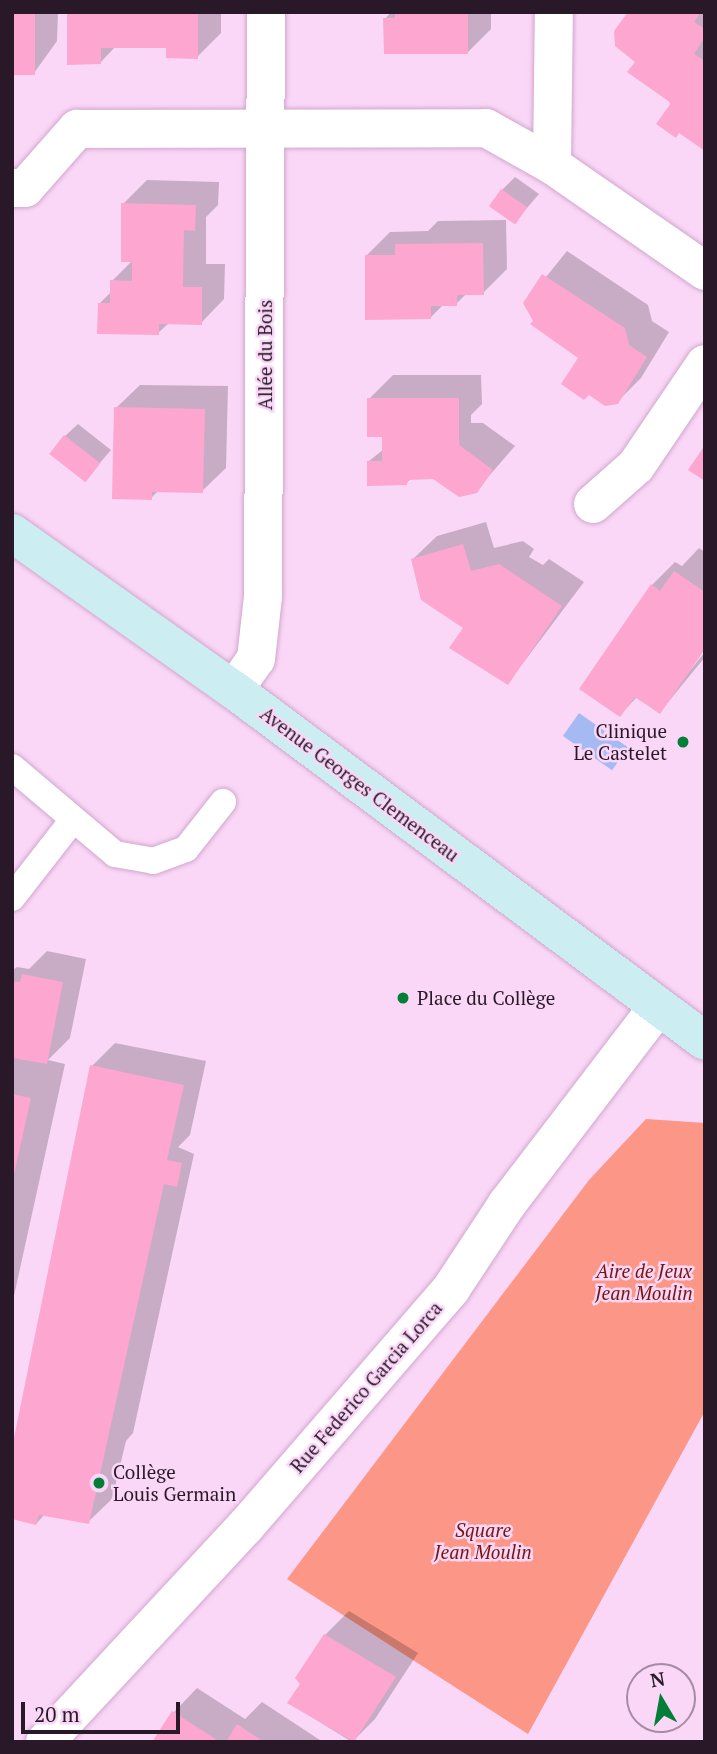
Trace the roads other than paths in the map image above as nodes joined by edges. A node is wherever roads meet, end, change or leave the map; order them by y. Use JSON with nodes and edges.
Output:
{"nodes":[{"id":1,"x":266,"y":12,"type":"edge"},
{"id":2,"x":554,"y":12,"type":"edge"},
{"id":3,"x":266,"y":127,"type":"junction"},
{"id":4,"x":552,"y":165,"type":"junction"},
{"id":5,"x":12,"y":188,"type":"edge"},
{"id":6,"x":705,"y":271,"type":"edge"},
{"id":7,"x":705,"y":364,"type":"edge"},
{"id":8,"x":593,"y":504,"type":"dead end"},
{"id":9,"x":12,"y":533,"type":"edge"},
{"id":10,"x":234,"y":690,"type":"junction"},
{"id":11,"x":12,"y":767,"type":"edge"},
{"id":12,"x":223,"y":802,"type":"dead end"},
{"id":13,"x":72,"y":821,"type":"junction"},
{"id":14,"x":12,"y":898,"type":"edge"},
{"id":15,"x":657,"y":1007,"type":"junction"},
{"id":16,"x":705,"y":1041,"type":"edge"},
{"id":17,"x":45,"y":1742,"type":"edge"}],
"edges":[{"from":1,"to":3,"type":"street","name":"Allée du Bois"},
{"from":2,"to":4,"type":"street"},
{"from":3,"to":4,"type":"street"},
{"from":3,"to":5,"type":"street"},
{"from":3,"to":10,"type":"street","name":"Allée du Bois"},
{"from":4,"to":6,"type":"street"},
{"from":7,"to":8,"type":"street"},
{"from":9,"to":10,"type":"street","name":"Avenue Georges Clemenceau"},
{"from":10,"to":15,"type":"street","name":"Avenue Georges Clemenceau"},
{"from":11,"to":13,"type":"lane"},
{"from":12,"to":13,"type":"lane"},
{"from":13,"to":14,"type":"lane"},
{"from":15,"to":16,"type":"street","name":"Avenue Georges Clemenceau"},
{"from":15,"to":17,"type":"street","name":"Rue Federico Garcia Lorca"}]}
